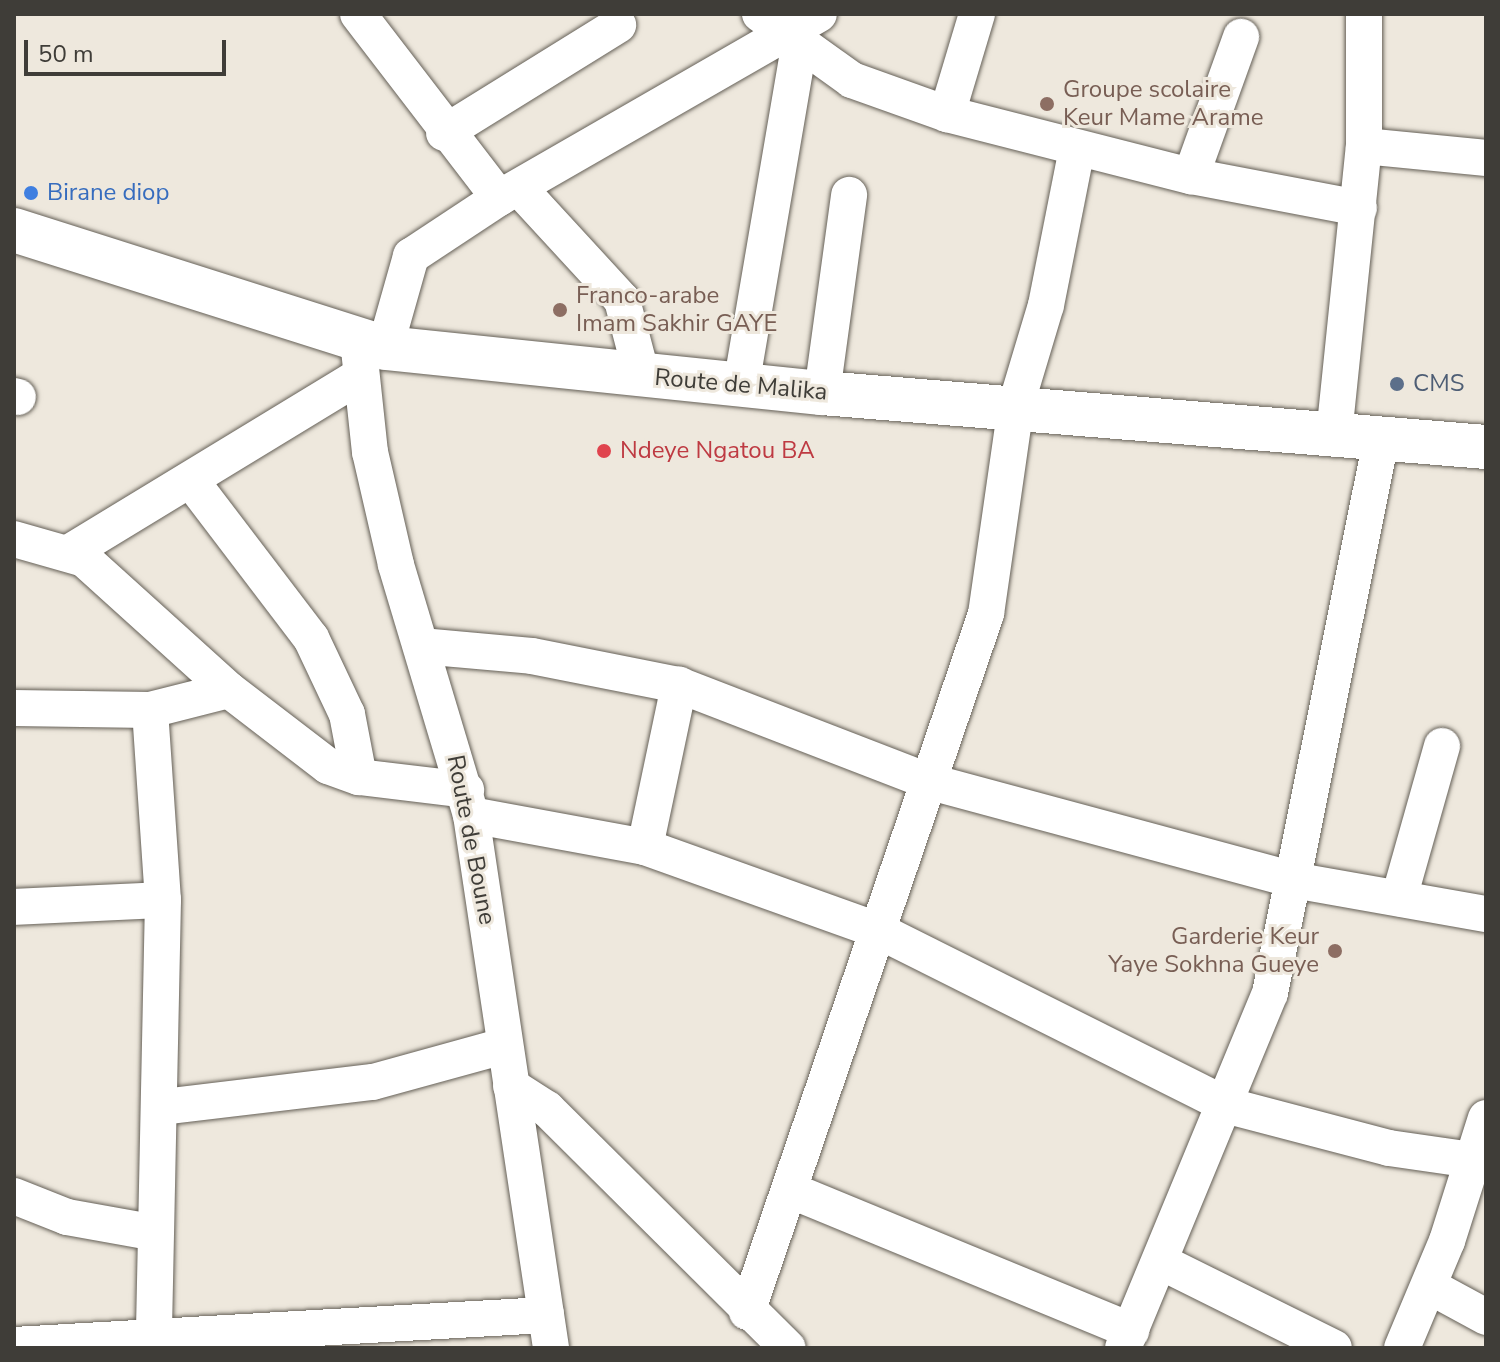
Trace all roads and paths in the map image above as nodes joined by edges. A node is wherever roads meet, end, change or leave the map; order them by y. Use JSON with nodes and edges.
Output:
{"nodes":[{"id":1,"x":358,"y":14,"type":"edge"},
{"id":2,"x":819,"y":14,"type":"edge"},
{"id":3,"x":977,"y":14,"type":"edge"},
{"id":4,"x":1364,"y":14,"type":"edge"},
{"id":5,"x":618,"y":25,"type":"dead end"},
{"id":6,"x":780,"y":31,"type":"edge"},
{"id":7,"x":1241,"y":37,"type":"dead end"},
{"id":8,"x":947,"y":114,"type":"junction"},
{"id":9,"x":444,"y":133,"type":"junction"},
{"id":10,"x":1364,"y":146,"type":"junction"},
{"id":11,"x":1077,"y":148,"type":"junction"},
{"id":12,"x":1486,"y":158,"type":"edge"},
{"id":13,"x":1191,"y":176,"type":"junction"},
{"id":14,"x":509,"y":193,"type":"junction"},
{"id":15,"x":849,"y":195,"type":"dead end"},
{"id":16,"x":1359,"y":208,"type":"junction"},
{"id":17,"x":14,"y":230,"type":"edge"},
{"id":18,"x":368,"y":354,"type":"junction"},
{"id":19,"x":642,"y":376,"type":"junction"},
{"id":20,"x":741,"y":386,"type":"junction"},
{"id":21,"x":822,"y":393,"type":"junction"},
{"id":22,"x":1016,"y":405,"type":"junction"},
{"id":23,"x":1334,"y":435,"type":"junction"},
{"id":24,"x":1381,"y":440,"type":"junction"},
{"id":25,"x":1486,"y":447,"type":"edge"},
{"id":26,"x":192,"y":482,"type":"junction"},
{"id":27,"x":14,"y":539,"type":"edge"},
{"id":28,"x":72,"y":551,"type":"junction"},
{"id":29,"x":421,"y":646,"type":"junction"},
{"id":30,"x":679,"y":685,"type":"junction"},
{"id":31,"x":229,"y":690,"type":"junction"},
{"id":32,"x":14,"y":708,"type":"edge"},
{"id":33,"x":150,"y":710,"type":"junction"},
{"id":34,"x":1442,"y":746,"type":"dead end"},
{"id":35,"x":359,"y":777,"type":"junction"},
{"id":36,"x":931,"y":782,"type":"junction"},
{"id":37,"x":469,"y":802,"type":"junction"},
{"id":38,"x":645,"y":847,"type":"junction"},
{"id":39,"x":1293,"y":880,"type":"junction"},
{"id":40,"x":1399,"y":898,"type":"junction"},
{"id":41,"x":163,"y":900,"type":"junction"},
{"id":42,"x":14,"y":907,"type":"edge"},
{"id":43,"x":1486,"y":914,"type":"edge"},
{"id":44,"x":879,"y":931,"type":"junction"},
{"id":45,"x":504,"y":1046,"type":"junction"},
{"id":46,"x":511,"y":1086,"type":"junction"},
{"id":47,"x":1229,"y":1106,"type":"junction"},
{"id":48,"x":162,"y":1107,"type":"junction"},
{"id":49,"x":1486,"y":1118,"type":"edge"},
{"id":50,"x":1480,"y":1161,"type":"edge"},
{"id":51,"x":792,"y":1191,"type":"junction"},
{"id":52,"x":14,"y":1196,"type":"edge"},
{"id":53,"x":151,"y":1232,"type":"junction"},
{"id":54,"x":1161,"y":1262,"type":"junction"},
{"id":55,"x":1429,"y":1286,"type":"junction"},
{"id":56,"x":1486,"y":1317,"type":"edge"},
{"id":57,"x":549,"y":1332,"type":"edge"},
{"id":58,"x":765,"y":1334,"type":"edge"},
{"id":59,"x":1127,"y":1340,"type":"edge"},
{"id":60,"x":154,"y":1342,"type":"edge"},
{"id":61,"x":14,"y":1345,"type":"edge"},
{"id":62,"x":1334,"y":1348,"type":"edge"},
{"id":63,"x":1402,"y":1348,"type":"edge"}],
"edges":[{"from":1,"to":9,"type":"street"},
{"from":2,"to":6,"type":"street"},
{"from":3,"to":8,"type":"street"},
{"from":4,"to":10,"type":"street"},
{"from":5,"to":9,"type":"street"},
{"from":6,"to":8,"type":"street"},
{"from":6,"to":14,"type":"street"},
{"from":6,"to":20,"type":"street"},
{"from":7,"to":13,"type":"street"},
{"from":8,"to":11,"type":"street"},
{"from":9,"to":14,"type":"street"},
{"from":10,"to":12,"type":"street"},
{"from":10,"to":16,"type":"street"},
{"from":11,"to":13,"type":"street"},
{"from":11,"to":22,"type":"street"},
{"from":13,"to":16,"type":"street"},
{"from":14,"to":18,"type":"street"},
{"from":14,"to":19,"type":"street"},
{"from":15,"to":21,"type":"street"},
{"from":16,"to":23,"type":"street"},
{"from":17,"to":18,"type":"main road","name":"Route de Malika"},
{"from":18,"to":19,"type":"main road","name":"Route de Malika"},
{"from":18,"to":26,"type":"street"},
{"from":18,"to":29,"type":"street","name":"Route de Boune"},
{"from":19,"to":20,"type":"main road","name":"Route de Malika"},
{"from":20,"to":21,"type":"main road","name":"Route de Malika"},
{"from":21,"to":22,"type":"main road","name":"Route de Malika"},
{"from":22,"to":23,"type":"main road","name":"Route de Malika"},
{"from":22,"to":36,"type":"street"},
{"from":23,"to":24,"type":"main road","name":"Route de Malika"},
{"from":24,"to":25,"type":"main road","name":"Route de Malika"},
{"from":24,"to":39,"type":"street"},
{"from":26,"to":28,"type":"street"},
{"from":26,"to":35,"type":"street"},
{"from":27,"to":28,"type":"street"},
{"from":28,"to":31,"type":"street"},
{"from":29,"to":30,"type":"street"},
{"from":29,"to":37,"type":"street","name":"Route de Boune"},
{"from":30,"to":36,"type":"street"},
{"from":30,"to":38,"type":"street"},
{"from":31,"to":33,"type":"street"},
{"from":31,"to":35,"type":"street"},
{"from":32,"to":33,"type":"street"},
{"from":33,"to":41,"type":"street"},
{"from":34,"to":40,"type":"street"},
{"from":35,"to":37,"type":"street"},
{"from":36,"to":39,"type":"street"},
{"from":36,"to":44,"type":"street"},
{"from":37,"to":38,"type":"street"},
{"from":37,"to":45,"type":"street","name":"Route de Boune"},
{"from":38,"to":44,"type":"street"},
{"from":39,"to":40,"type":"street"},
{"from":39,"to":47,"type":"street"},
{"from":40,"to":43,"type":"street"},
{"from":41,"to":42,"type":"street"},
{"from":41,"to":48,"type":"street"},
{"from":44,"to":47,"type":"street"},
{"from":44,"to":51,"type":"street"},
{"from":45,"to":46,"type":"street","name":"Route de Boune"},
{"from":45,"to":48,"type":"street"},
{"from":46,"to":57,"type":"street","name":"Route de Boune"},
{"from":46,"to":58,"type":"street"},
{"from":47,"to":50,"type":"street"},
{"from":47,"to":54,"type":"street"},
{"from":48,"to":53,"type":"street"},
{"from":49,"to":50,"type":"street"},
{"from":50,"to":55,"type":"street"},
{"from":51,"to":58,"type":"street"},
{"from":51,"to":59,"type":"street"},
{"from":52,"to":53,"type":"street"},
{"from":53,"to":60,"type":"street"},
{"from":54,"to":59,"type":"street"},
{"from":54,"to":62,"type":"street"},
{"from":55,"to":56,"type":"street"},
{"from":55,"to":63,"type":"street"},
{"from":57,"to":60,"type":"street"},
{"from":60,"to":61,"type":"street"}]}
